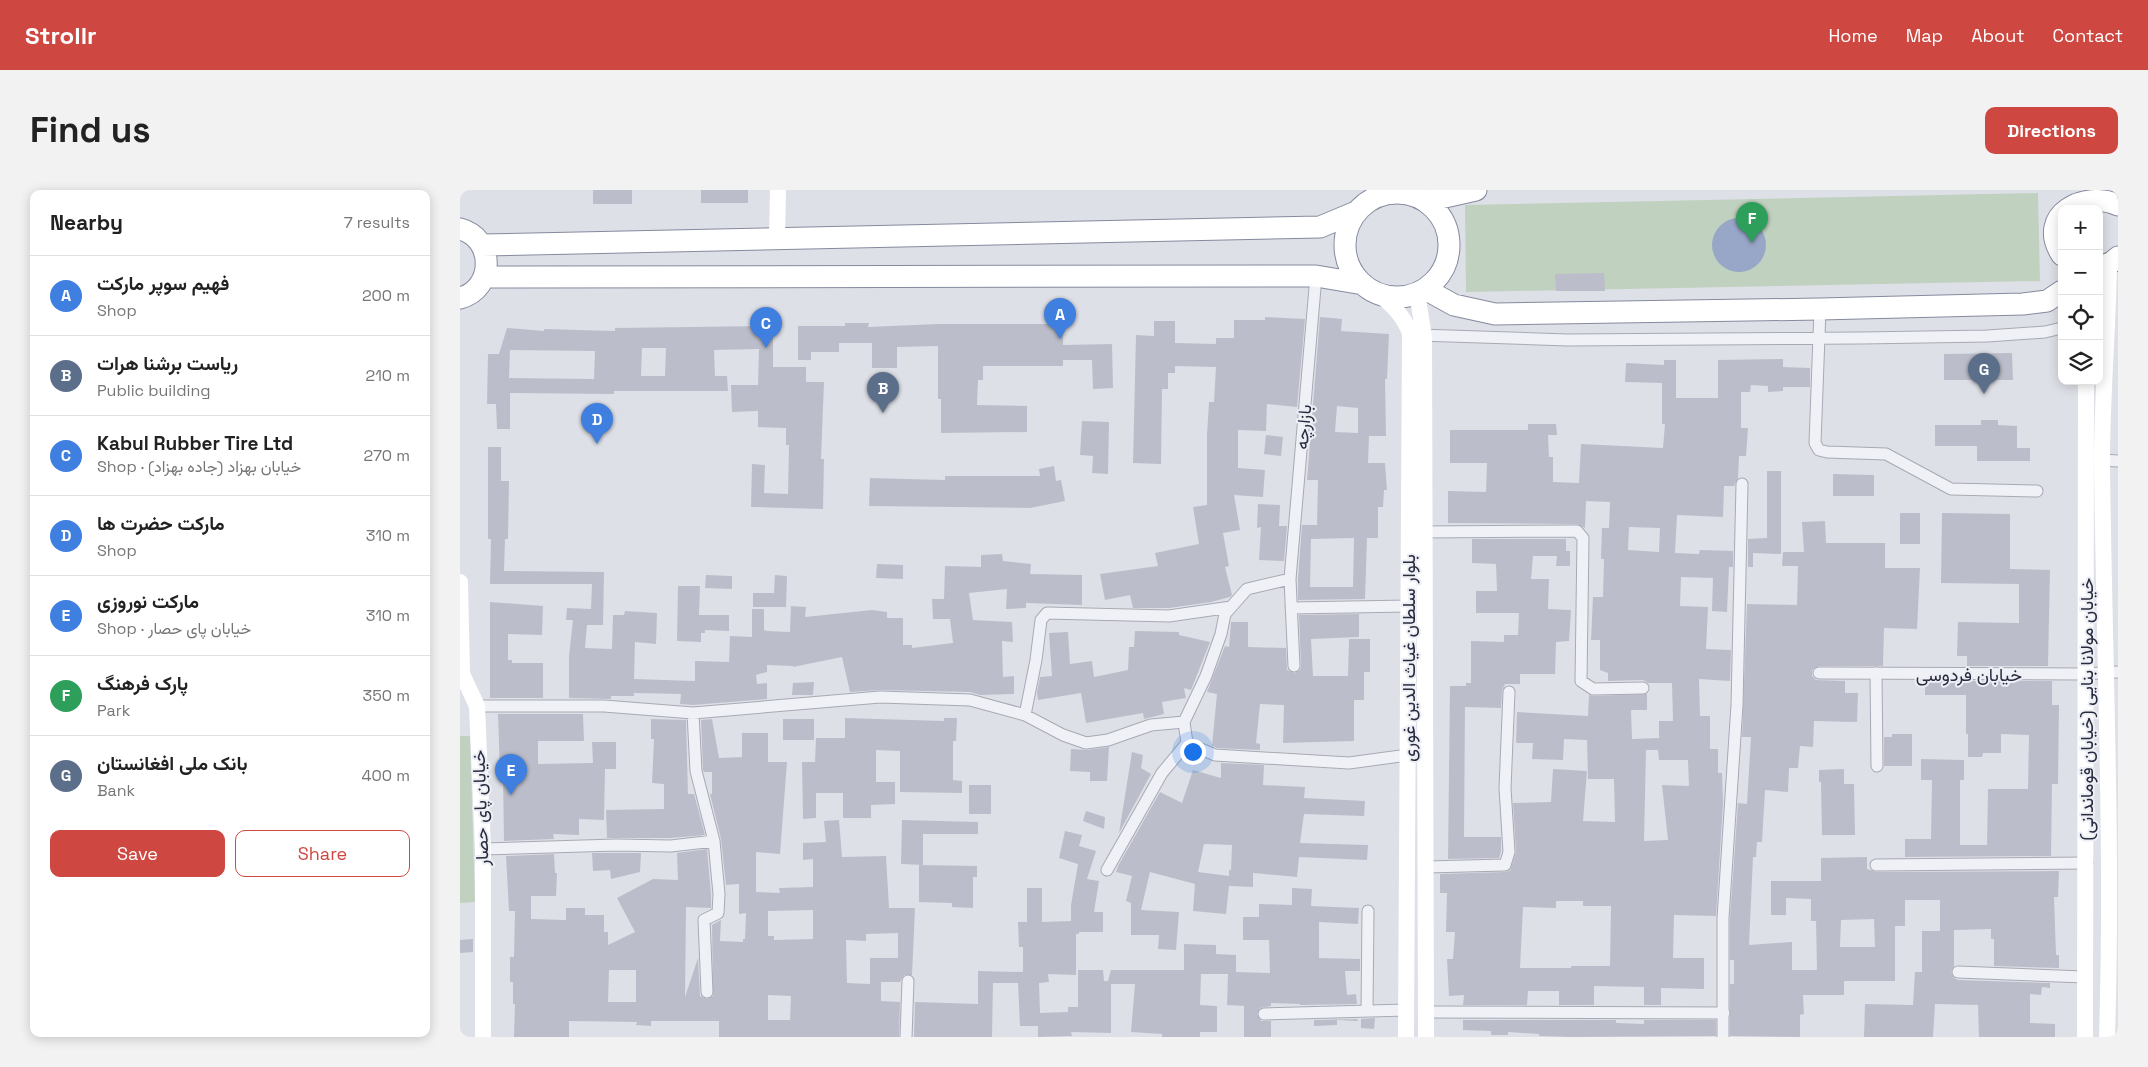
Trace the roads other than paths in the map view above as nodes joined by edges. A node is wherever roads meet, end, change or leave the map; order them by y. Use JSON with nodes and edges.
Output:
{"nodes":[{"id":1,"x":778,"y":190,"type":"edge"},
{"id":2,"x":1476,"y":190,"type":"edge"},
{"id":3,"x":1419,"y":195,"type":"edge"},
{"id":4,"x":2100,"y":197,"type":"edge"},
{"id":5,"x":1371,"y":200,"type":"edge"},
{"id":6,"x":460,"y":229,"type":"edge"},
{"id":7,"x":777,"y":238,"type":"junction"},
{"id":8,"x":482,"y":245,"type":"junction"},
{"id":9,"x":2059,"y":250,"type":"edge"},
{"id":10,"x":2109,"y":263,"type":"edge"},
{"id":11,"x":1316,"y":276,"type":"junction"},
{"id":12,"x":484,"y":277,"type":"junction"},
{"id":13,"x":1369,"y":288,"type":"junction"},
{"id":14,"x":1421,"y":291,"type":"junction"},
{"id":15,"x":2058,"y":294,"type":"edge"},
{"id":16,"x":460,"y":298,"type":"edge"},
{"id":17,"x":1820,"y":309,"type":"junction"},
{"id":18,"x":2104,"y":315,"type":"edge"},
{"id":19,"x":2058,"y":329,"type":"edge"},
{"id":20,"x":1417,"y":335,"type":"junction"},
{"id":21,"x":1819,"y":338,"type":"junction"},
{"id":22,"x":2086,"y":385,"type":"edge"},
{"id":23,"x":2110,"y":460,"type":"edge"},
{"id":24,"x":1742,"y":484,"type":"dead end"},
{"id":25,"x":2038,"y":491,"type":"dead end"},
{"id":26,"x":1423,"y":532,"type":"junction"},
{"id":27,"x":1290,"y":579,"type":"junction"},
{"id":28,"x":460,"y":582,"type":"edge"},
{"id":29,"x":1409,"y":606,"type":"junction"},
{"id":30,"x":1231,"y":607,"type":"junction"},
{"id":31,"x":1291,"y":608,"type":"junction"},
{"id":32,"x":1294,"y":666,"type":"dead end"},
{"id":33,"x":1819,"y":672,"type":"dead end"},
{"id":34,"x":1876,"y":673,"type":"junction"},
{"id":35,"x":2113,"y":673,"type":"edge"},
{"id":36,"x":2084,"y":674,"type":"junction"},
{"id":37,"x":461,"y":676,"type":"edge"},
{"id":38,"x":1643,"y":688,"type":"dead end"},
{"id":39,"x":1509,"y":692,"type":"dead end"},
{"id":40,"x":460,"y":706,"type":"edge"},
{"id":41,"x":477,"y":706,"type":"junction"},
{"id":42,"x":693,"y":713,"type":"junction"},
{"id":43,"x":1025,"y":715,"type":"junction"},
{"id":44,"x":1184,"y":722,"type":"junction"},
{"id":45,"x":1187,"y":743,"type":"junction"},
{"id":46,"x":1408,"y":755,"type":"junction"},
{"id":47,"x":1877,"y":766,"type":"dead end"},
{"id":48,"x":714,"y":841,"type":"junction"},
{"id":49,"x":482,"y":849,"type":"junction"},
{"id":50,"x":2086,"y":863,"type":"junction"},
{"id":51,"x":1876,"y":865,"type":"dead end"},
{"id":52,"x":1426,"y":867,"type":"junction"},
{"id":53,"x":1107,"y":870,"type":"dead end"},
{"id":54,"x":1368,"y":911,"type":"dead end"},
{"id":55,"x":1958,"y":972,"type":"dead end"},
{"id":56,"x":2084,"y":977,"type":"junction"},
{"id":57,"x":2113,"y":979,"type":"edge"},
{"id":58,"x":908,"y":981,"type":"dead end"},
{"id":59,"x":707,"y":992,"type":"dead end"},
{"id":60,"x":1406,"y":1010,"type":"junction"},
{"id":61,"x":1367,"y":1011,"type":"junction"},
{"id":62,"x":1426,"y":1012,"type":"junction"},
{"id":63,"x":1724,"y":1013,"type":"junction"},
{"id":64,"x":1264,"y":1014,"type":"dead end"},
{"id":65,"x":483,"y":1037,"type":"edge"},
{"id":66,"x":906,"y":1037,"type":"edge"},
{"id":67,"x":1406,"y":1037,"type":"edge"},
{"id":68,"x":1426,"y":1037,"type":"edge"},
{"id":69,"x":1723,"y":1037,"type":"edge"},
{"id":70,"x":2085,"y":1037,"type":"edge"},
{"id":71,"x":2106,"y":1037,"type":"edge"}],
"edges":[{"from":1,"to":7,"type":"street"},
{"from":2,"to":3,"type":"highway"},
{"from":3,"to":5,"type":"highway"},
{"from":3,"to":14,"type":"highway"},
{"from":4,"to":9,"type":"highway"},
{"from":5,"to":7,"type":"highway"},
{"from":5,"to":13,"type":"highway"},
{"from":6,"to":8,"type":"highway"},
{"from":7,"to":8,"type":"highway"},
{"from":8,"to":12,"type":"highway"},
{"from":10,"to":18,"type":"street","name":"خیابان مولانا بنایی (خیابان قوماندانی)"},
{"from":11,"to":12,"type":"highway"},
{"from":11,"to":13,"type":"highway"},
{"from":11,"to":27,"type":"street","name":"بازارچه"},
{"from":12,"to":16,"type":"highway"},
{"from":13,"to":14,"type":"highway"},
{"from":13,"to":20,"type":"street"},
{"from":14,"to":17,"type":"highway"},
{"from":14,"to":20,"type":"street"},
{"from":15,"to":17,"type":"highway"},
{"from":17,"to":21,"type":"street"},
{"from":18,"to":23,"type":"street","name":"خیابان مولانا بنایی (خیابان قوماندانی)"},
{"from":19,"to":21,"type":"street"},
{"from":20,"to":21,"type":"street"},
{"from":20,"to":26,"type":"street"},
{"from":20,"to":29,"type":"street","name":"بلوار سلطان غیاث الدین غوری"},
{"from":21,"to":25,"type":"street"},
{"from":22,"to":36,"type":"street","name":"خیابان مولانا بنایی (خیابان قوماندانی)"},
{"from":23,"to":35,"type":"street","name":"خیابان مولانا بنایی (خیابان قوماندانی)"},
{"from":24,"to":63,"type":"street"},
{"from":26,"to":38,"type":"street"},
{"from":26,"to":52,"type":"street"},
{"from":27,"to":30,"type":"street"},
{"from":27,"to":31,"type":"street","name":"بازارچه"},
{"from":28,"to":37,"type":"street","name":"خیابان پای حصار"},
{"from":29,"to":31,"type":"street"},
{"from":29,"to":46,"type":"street","name":"بلوار سلطان غیاث الدین غوری"},
{"from":30,"to":43,"type":"street"},
{"from":30,"to":44,"type":"street"},
{"from":31,"to":32,"type":"street","name":"بازارچه"},
{"from":33,"to":34,"type":"street","name":"خیابان فردوسی"},
{"from":34,"to":36,"type":"street","name":"خیابان فردوسی"},
{"from":34,"to":47,"type":"street"},
{"from":35,"to":36,"type":"street","name":"خیابان فردوسی"},
{"from":35,"to":57,"type":"street","name":"خیابان مولانا بنایی (خیابان قوماندانی)"},
{"from":36,"to":50,"type":"street","name":"خیابان مولانا بنایی (خیابان قوماندانی)"},
{"from":37,"to":41,"type":"street","name":"خیابان پای حصار"},
{"from":39,"to":52,"type":"street"},
{"from":40,"to":41,"type":"street"},
{"from":41,"to":42,"type":"street"},
{"from":41,"to":49,"type":"street","name":"خیابان پای حصار"},
{"from":42,"to":43,"type":"street"},
{"from":42,"to":48,"type":"street"},
{"from":43,"to":44,"type":"street"},
{"from":44,"to":45,"type":"street"},
{"from":45,"to":46,"type":"street"},
{"from":45,"to":53,"type":"street"},
{"from":46,"to":60,"type":"street","name":"بلوار سلطان غیاث الدین غوری"},
{"from":48,"to":49,"type":"street"},
{"from":48,"to":59,"type":"street"},
{"from":49,"to":65,"type":"street","name":"خیابان پای حصار"},
{"from":50,"to":51,"type":"street"},
{"from":50,"to":56,"type":"street","name":"خیابان مولانا بنایی (خیابان قوماندانی)"},
{"from":52,"to":62,"type":"street"},
{"from":54,"to":61,"type":"street"},
{"from":55,"to":56,"type":"street"},
{"from":56,"to":70,"type":"street","name":"خیابان مولانا بنایی (خیابان قوماندانی)"},
{"from":57,"to":71,"type":"street","name":"خیابان مولانا بنایی (خیابان قوماندانی)"},
{"from":58,"to":66,"type":"street"},
{"from":60,"to":61,"type":"street"},
{"from":60,"to":67,"type":"street","name":"بلوار سلطان غیاث الدین غوری"},
{"from":61,"to":64,"type":"street"},
{"from":62,"to":63,"type":"street"},
{"from":62,"to":68,"type":"street"},
{"from":63,"to":69,"type":"street"}]}
